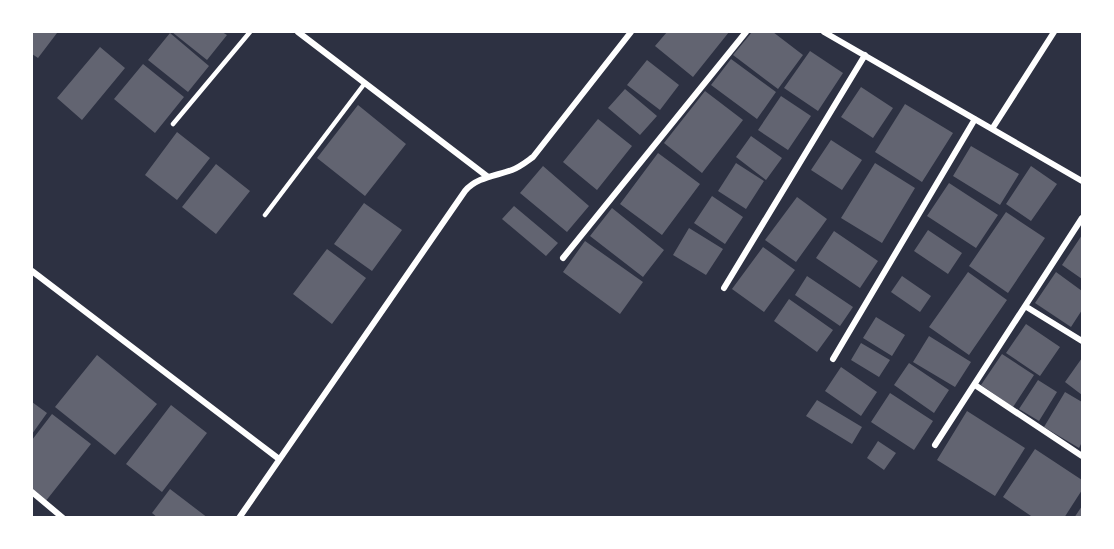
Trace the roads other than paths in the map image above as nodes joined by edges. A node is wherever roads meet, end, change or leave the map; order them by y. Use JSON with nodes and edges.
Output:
{"nodes":[{"id":1,"x":250,"y":32,"type":"edge"},
{"id":2,"x":298,"y":32,"type":"edge"},
{"id":3,"x":631,"y":32,"type":"edge"},
{"id":4,"x":746,"y":32,"type":"edge"},
{"id":5,"x":824,"y":32,"type":"edge"},
{"id":6,"x":1054,"y":32,"type":"edge"},
{"id":7,"x":865,"y":55,"type":"junction"},
{"id":8,"x":365,"y":83,"type":"junction"},
{"id":9,"x":975,"y":119,"type":"junction"},
{"id":10,"x":173,"y":124,"type":"dead end"},
{"id":11,"x":992,"y":129,"type":"junction"},
{"id":12,"x":488,"y":177,"type":"junction"},
{"id":13,"x":1083,"y":181,"type":"edge"},
{"id":14,"x":265,"y":215,"type":"dead end"},
{"id":15,"x":1083,"y":218,"type":"edge"},
{"id":16,"x":563,"y":258,"type":"dead end"},
{"id":17,"x":32,"y":271,"type":"edge"},
{"id":18,"x":724,"y":288,"type":"dead end"},
{"id":19,"x":1025,"y":306,"type":"junction"},
{"id":20,"x":1083,"y":341,"type":"edge"},
{"id":21,"x":833,"y":359,"type":"dead end"},
{"id":22,"x":975,"y":385,"type":"junction"},
{"id":23,"x":935,"y":445,"type":"dead end"},
{"id":24,"x":1083,"y":456,"type":"edge"},
{"id":25,"x":279,"y":459,"type":"junction"},
{"id":26,"x":32,"y":492,"type":"edge"},
{"id":27,"x":63,"y":518,"type":"edge"},
{"id":28,"x":239,"y":518,"type":"edge"}],
"edges":[{"from":1,"to":10,"type":"lane"},
{"from":2,"to":8,"type":"street"},
{"from":3,"to":12,"type":"street"},
{"from":4,"to":16,"type":"street"},
{"from":5,"to":7,"type":"street"},
{"from":6,"to":11,"type":"street"},
{"from":7,"to":9,"type":"street"},
{"from":7,"to":18,"type":"street"},
{"from":8,"to":12,"type":"street"},
{"from":8,"to":14,"type":"lane"},
{"from":9,"to":11,"type":"street"},
{"from":9,"to":21,"type":"street"},
{"from":11,"to":13,"type":"street"},
{"from":12,"to":25,"type":"street"},
{"from":15,"to":19,"type":"street"},
{"from":17,"to":25,"type":"street"},
{"from":19,"to":20,"type":"street"},
{"from":19,"to":22,"type":"street"},
{"from":22,"to":23,"type":"street"},
{"from":22,"to":24,"type":"street"},
{"from":25,"to":28,"type":"street"},
{"from":26,"to":27,"type":"street"}]}
